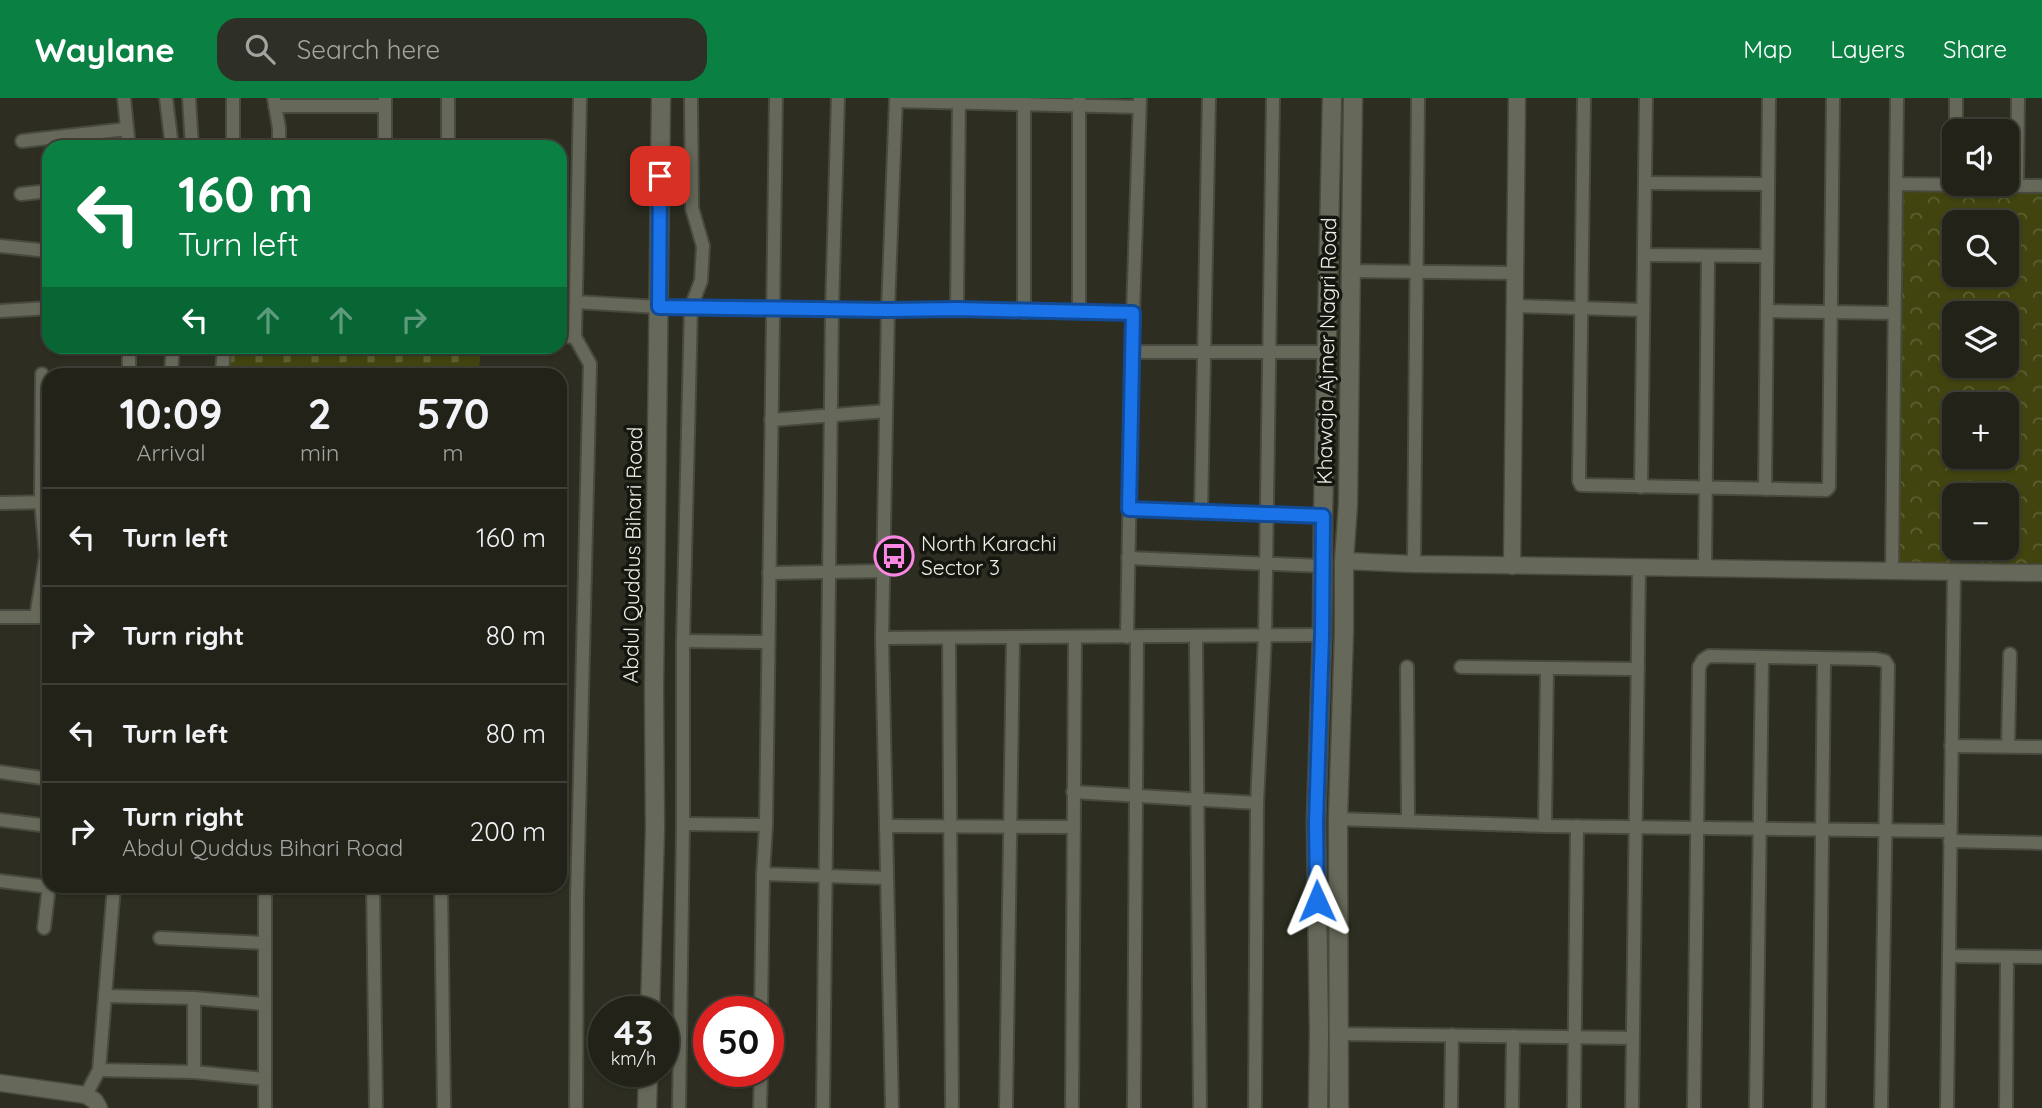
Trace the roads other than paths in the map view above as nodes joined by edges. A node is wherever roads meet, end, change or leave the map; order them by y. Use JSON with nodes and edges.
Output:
{"nodes":[{"id":1,"x":124,"y":98,"type":"edge"},
{"id":2,"x":166,"y":98,"type":"edge"},
{"id":3,"x":189,"y":98,"type":"edge"},
{"id":4,"x":233,"y":98,"type":"edge"},
{"id":5,"x":448,"y":98,"type":"edge"},
{"id":6,"x":580,"y":98,"type":"edge"},
{"id":7,"x":661,"y":98,"type":"edge"},
{"id":8,"x":691,"y":98,"type":"edge"},
{"id":9,"x":776,"y":98,"type":"edge"},
{"id":10,"x":838,"y":98,"type":"edge"},
{"id":11,"x":1209,"y":98,"type":"edge"},
{"id":12,"x":1273,"y":98,"type":"edge"},
{"id":13,"x":1332,"y":98,"type":"edge"},
{"id":14,"x":1353,"y":98,"type":"edge"},
{"id":15,"x":1418,"y":98,"type":"edge"},
{"id":16,"x":1517,"y":98,"type":"edge"},
{"id":17,"x":1584,"y":98,"type":"edge"},
{"id":18,"x":1646,"y":98,"type":"edge"},
{"id":19,"x":1769,"y":98,"type":"edge"},
{"id":20,"x":1833,"y":98,"type":"edge"},
{"id":21,"x":1897,"y":98,"type":"edge"},
{"id":22,"x":1956,"y":98,"type":"edge"},
{"id":23,"x":2018,"y":98,"type":"edge"},
{"id":24,"x":896,"y":100,"type":"edge"},
{"id":25,"x":959,"y":100,"type":"edge"},
{"id":26,"x":1024,"y":101,"type":"edge"},
{"id":27,"x":274,"y":102,"type":"edge"},
{"id":28,"x":385,"y":102,"type":"edge"},
{"id":29,"x":1079,"y":102,"type":"edge"},
{"id":30,"x":1139,"y":102,"type":"edge"},
{"id":31,"x":1956,"y":119,"type":"edge"},
{"id":32,"x":2018,"y":119,"type":"edge"},
{"id":33,"x":127,"y":129,"type":"junction"},
{"id":34,"x":128,"y":140,"type":"edge"},
{"id":35,"x":172,"y":140,"type":"edge"},
{"id":36,"x":192,"y":140,"type":"edge"},
{"id":37,"x":233,"y":140,"type":"edge"},
{"id":38,"x":279,"y":140,"type":"edge"},
{"id":39,"x":385,"y":140,"type":"edge"},
{"id":40,"x":448,"y":140,"type":"edge"},
{"id":41,"x":22,"y":141,"type":"dead end"},
{"id":42,"x":1644,"y":183,"type":"junction"},
{"id":43,"x":1768,"y":184,"type":"junction"},
{"id":44,"x":1896,"y":184,"type":"junction"},
{"id":45,"x":1942,"y":185,"type":"edge"},
{"id":46,"x":2019,"y":186,"type":"edge"},
{"id":47,"x":2042,"y":186,"type":"edge"},
{"id":48,"x":42,"y":192,"type":"edge"},
{"id":49,"x":21,"y":194,"type":"dead end"},
{"id":50,"x":0,"y":246,"type":"edge"},
{"id":51,"x":42,"y":250,"type":"edge"},
{"id":52,"x":1644,"y":255,"type":"junction"},
{"id":53,"x":1708,"y":256,"type":"junction"},
{"id":54,"x":1767,"y":256,"type":"junction"},
{"id":55,"x":1351,"y":271,"type":"junction"},
{"id":56,"x":1416,"y":272,"type":"junction"},
{"id":57,"x":1515,"y":273,"type":"junction"},
{"id":58,"x":576,"y":302,"type":"junction"},
{"id":59,"x":1514,"y":306,"type":"junction"},
{"id":60,"x":659,"y":307,"type":"junction"},
{"id":61,"x":691,"y":307,"type":"junction"},
{"id":62,"x":773,"y":308,"type":"junction"},
{"id":63,"x":42,"y":309,"type":"edge"},
{"id":64,"x":832,"y":309,"type":"junction"},
{"id":65,"x":957,"y":309,"type":"junction"},
{"id":66,"x":1582,"y":309,"type":"junction"},
{"id":67,"x":888,"y":310,"type":"junction"},
{"id":68,"x":1643,"y":310,"type":"junction"},
{"id":69,"x":0,"y":311,"type":"edge"},
{"id":70,"x":1767,"y":311,"type":"junction"},
{"id":71,"x":1024,"y":312,"type":"junction"},
{"id":72,"x":1079,"y":312,"type":"junction"},
{"id":73,"x":1830,"y":312,"type":"junction"},
{"id":74,"x":1133,"y":313,"type":"junction"},
{"id":75,"x":1894,"y":313,"type":"junction"},
{"id":76,"x":567,"y":336,"type":"edge"},
{"id":77,"x":575,"y":337,"type":"junction"},
{"id":78,"x":1132,"y":352,"type":"junction"},
{"id":79,"x":1205,"y":352,"type":"junction"},
{"id":80,"x":1269,"y":352,"type":"junction"},
{"id":81,"x":1326,"y":352,"type":"junction"},
{"id":82,"x":1326,"y":409,"type":"junction"},
{"id":83,"x":1348,"y":410,"type":"junction"},
{"id":84,"x":886,"y":411,"type":"junction"},
{"id":85,"x":831,"y":416,"type":"junction"},
{"id":86,"x":771,"y":420,"type":"junction"},
{"id":87,"x":1641,"y":487,"type":"junction"},
{"id":88,"x":1705,"y":488,"type":"junction"},
{"id":89,"x":1765,"y":489,"type":"junction"},
{"id":90,"x":42,"y":502,"type":"edge"},
{"id":91,"x":0,"y":503,"type":"edge"},
{"id":92,"x":1129,"y":509,"type":"junction"},
{"id":93,"x":1201,"y":512,"type":"junction"},
{"id":94,"x":1266,"y":514,"type":"junction"},
{"id":95,"x":1323,"y":516,"type":"junction"},
{"id":96,"x":1128,"y":558,"type":"junction"},
{"id":97,"x":1344,"y":561,"type":"junction"},
{"id":98,"x":1265,"y":564,"type":"junction"},
{"id":99,"x":1413,"y":564,"type":"junction"},
{"id":100,"x":1322,"y":566,"type":"junction"},
{"id":101,"x":1512,"y":566,"type":"junction"},
{"id":102,"x":1639,"y":567,"type":"junction"},
{"id":103,"x":1705,"y":568,"type":"junction"},
{"id":104,"x":883,"y":571,"type":"junction"},
{"id":105,"x":1892,"y":571,"type":"junction"},
{"id":106,"x":1954,"y":572,"type":"junction"},
{"id":107,"x":769,"y":573,"type":"junction"},
{"id":108,"x":829,"y":573,"type":"junction"},
{"id":109,"x":2042,"y":573,"type":"edge"},
{"id":110,"x":0,"y":617,"type":"edge"},
{"id":111,"x":42,"y":617,"type":"edge"},
{"id":112,"x":1322,"y":635,"type":"junction"},
{"id":113,"x":1265,"y":636,"type":"junction"},
{"id":114,"x":1075,"y":637,"type":"junction"},
{"id":115,"x":1132,"y":637,"type":"junction"},
{"id":116,"x":1196,"y":637,"type":"junction"},
{"id":117,"x":881,"y":638,"type":"junction"},
{"id":118,"x":949,"y":638,"type":"junction"},
{"id":119,"x":1013,"y":638,"type":"junction"},
{"id":120,"x":683,"y":641,"type":"junction"},
{"id":121,"x":768,"y":642,"type":"junction"},
{"id":122,"x":2010,"y":654,"type":"dead end"},
{"id":123,"x":1762,"y":658,"type":"junction"},
{"id":124,"x":1824,"y":659,"type":"junction"},
{"id":125,"x":1407,"y":667,"type":"dead end"},
{"id":126,"x":1461,"y":667,"type":"dead end"},
{"id":127,"x":1547,"y":668,"type":"junction"},
{"id":128,"x":1638,"y":669,"type":"junction"},
{"id":129,"x":1321,"y":684,"type":"junction"},
{"id":130,"x":1342,"y":685,"type":"junction"},
{"id":131,"x":1951,"y":746,"type":"junction"},
{"id":132,"x":2008,"y":746,"type":"junction"},
{"id":133,"x":2042,"y":747,"type":"edge"},
{"id":134,"x":0,"y":772,"type":"edge"},
{"id":135,"x":42,"y":778,"type":"edge"},
{"id":136,"x":1073,"y":792,"type":"junction"},
{"id":137,"x":1136,"y":796,"type":"junction"},
{"id":138,"x":1197,"y":799,"type":"junction"},
{"id":139,"x":1257,"y":803,"type":"junction"},
{"id":140,"x":1338,"y":819,"type":"junction"},
{"id":141,"x":0,"y":820,"type":"edge"},
{"id":142,"x":1408,"y":821,"type":"junction"},
{"id":143,"x":683,"y":824,"type":"junction"},
{"id":144,"x":42,"y":825,"type":"edge"},
{"id":145,"x":766,"y":825,"type":"junction"},
{"id":146,"x":886,"y":826,"type":"junction"},
{"id":147,"x":950,"y":826,"type":"junction"},
{"id":148,"x":1010,"y":826,"type":"junction"},
{"id":149,"x":1545,"y":826,"type":"junction"},
{"id":150,"x":1577,"y":826,"type":"junction"},
{"id":151,"x":1074,"y":827,"type":"junction"},
{"id":152,"x":1636,"y":827,"type":"junction"},
{"id":153,"x":1697,"y":828,"type":"junction"},
{"id":154,"x":1759,"y":829,"type":"junction"},
{"id":155,"x":1822,"y":830,"type":"junction"},
{"id":156,"x":1884,"y":830,"type":"junction"},
{"id":157,"x":1950,"y":836,"type":"junction"},
{"id":158,"x":2042,"y":843,"type":"edge"},
{"id":159,"x":763,"y":874,"type":"junction"},
{"id":160,"x":824,"y":876,"type":"junction"},
{"id":161,"x":886,"y":878,"type":"junction"},
{"id":162,"x":0,"y":881,"type":"edge"},
{"id":163,"x":42,"y":885,"type":"edge"},
{"id":164,"x":48,"y":893,"type":"edge"},
{"id":165,"x":113,"y":893,"type":"edge"},
{"id":166,"x":263,"y":893,"type":"edge"},
{"id":167,"x":373,"y":893,"type":"edge"},
{"id":168,"x":442,"y":893,"type":"edge"},
{"id":169,"x":44,"y":928,"type":"dead end"},
{"id":170,"x":160,"y":938,"type":"dead end"},
{"id":171,"x":264,"y":943,"type":"junction"},
{"id":172,"x":1948,"y":956,"type":"junction"},
{"id":173,"x":2007,"y":957,"type":"junction"},
{"id":174,"x":2042,"y":957,"type":"edge"},
{"id":175,"x":105,"y":996,"type":"junction"},
{"id":176,"x":650,"y":996,"type":"edge"},
{"id":177,"x":761,"y":996,"type":"edge"},
{"id":178,"x":194,"y":998,"type":"junction"},
{"id":179,"x":264,"y":1004,"type":"junction"},
{"id":180,"x":1340,"y":1034,"type":"junction"},
{"id":181,"x":1452,"y":1035,"type":"junction"},
{"id":182,"x":1513,"y":1036,"type":"junction"},
{"id":183,"x":1575,"y":1037,"type":"junction"},
{"id":184,"x":1633,"y":1038,"type":"junction"},
{"id":185,"x":99,"y":1070,"type":"junction"},
{"id":186,"x":194,"y":1072,"type":"junction"},
{"id":187,"x":264,"y":1079,"type":"junction"},
{"id":188,"x":0,"y":1083,"type":"edge"},
{"id":189,"x":648,"y":1087,"type":"edge"},
{"id":190,"x":761,"y":1087,"type":"edge"},
{"id":191,"x":86,"y":1095,"type":"junction"},
{"id":192,"x":99,"y":1108,"type":"edge"},
{"id":193,"x":265,"y":1108,"type":"edge"},
{"id":194,"x":376,"y":1108,"type":"edge"},
{"id":195,"x":444,"y":1108,"type":"edge"},
{"id":196,"x":576,"y":1108,"type":"edge"},
{"id":197,"x":647,"y":1108,"type":"edge"},
{"id":198,"x":679,"y":1108,"type":"edge"},
{"id":199,"x":760,"y":1108,"type":"edge"},
{"id":200,"x":823,"y":1108,"type":"edge"},
{"id":201,"x":892,"y":1108,"type":"edge"},
{"id":202,"x":952,"y":1108,"type":"edge"},
{"id":203,"x":1006,"y":1108,"type":"edge"},
{"id":204,"x":1072,"y":1108,"type":"edge"},
{"id":205,"x":1134,"y":1108,"type":"edge"},
{"id":206,"x":1200,"y":1108,"type":"edge"},
{"id":207,"x":1255,"y":1108,"type":"edge"},
{"id":208,"x":1318,"y":1108,"type":"edge"},
{"id":209,"x":1339,"y":1108,"type":"edge"},
{"id":210,"x":1451,"y":1108,"type":"edge"},
{"id":211,"x":1512,"y":1108,"type":"edge"},
{"id":212,"x":1574,"y":1108,"type":"edge"},
{"id":213,"x":1632,"y":1108,"type":"edge"},
{"id":214,"x":1694,"y":1108,"type":"edge"},
{"id":215,"x":1756,"y":1108,"type":"edge"},
{"id":216,"x":1819,"y":1108,"type":"edge"},
{"id":217,"x":1881,"y":1108,"type":"edge"},
{"id":218,"x":1947,"y":1108,"type":"edge"},
{"id":219,"x":2006,"y":1108,"type":"edge"}],
"edges":[{"from":1,"to":33,"type":"street"},
{"from":2,"to":35,"type":"street"},
{"from":3,"to":36,"type":"street"},
{"from":4,"to":37,"type":"street"},
{"from":5,"to":40,"type":"street"},
{"from":6,"to":58,"type":"street"},
{"from":7,"to":60,"type":"main road","name":"Abdul Quddus Bihari Road"},
{"from":8,"to":61,"type":"street"},
{"from":9,"to":62,"type":"street"},
{"from":10,"to":64,"type":"street"},
{"from":11,"to":79,"type":"street"},
{"from":12,"to":80,"type":"street"},
{"from":13,"to":81,"type":"main road","name":"Khawaja Ajmer Nagri Road"},
{"from":14,"to":55,"type":"main road","name":"Khawaja Ajmer Nagri Road"},
{"from":15,"to":56,"type":"street"},
{"from":16,"to":57,"type":"street"},
{"from":17,"to":66,"type":"street"},
{"from":18,"to":42,"type":"street"},
{"from":19,"to":43,"type":"street"},
{"from":20,"to":73,"type":"street"},
{"from":21,"to":44,"type":"street"},
{"from":22,"to":31,"type":"street"},
{"from":23,"to":32,"type":"street"},
{"from":24,"to":25,"type":"street"},
{"from":24,"to":67,"type":"street"},
{"from":25,"to":26,"type":"street"},
{"from":25,"to":65,"type":"street"},
{"from":26,"to":29,"type":"street"},
{"from":26,"to":71,"type":"street"},
{"from":27,"to":28,"type":"street"},
{"from":27,"to":38,"type":"street"},
{"from":28,"to":39,"type":"street"},
{"from":29,"to":30,"type":"street"},
{"from":29,"to":72,"type":"street"},
{"from":30,"to":74,"type":"street"},
{"from":33,"to":34,"type":"street"},
{"from":33,"to":41,"type":"street"},
{"from":42,"to":43,"type":"street"},
{"from":42,"to":52,"type":"street"},
{"from":43,"to":54,"type":"street"},
{"from":44,"to":45,"type":"street"},
{"from":44,"to":75,"type":"street"},
{"from":46,"to":47,"type":"street"},
{"from":48,"to":49,"type":"street"},
{"from":50,"to":51,"type":"street"},
{"from":52,"to":53,"type":"street"},
{"from":52,"to":68,"type":"street"},
{"from":53,"to":54,"type":"street"},
{"from":53,"to":88,"type":"street"},
{"from":54,"to":70,"type":"street"},
{"from":55,"to":56,"type":"street"},
{"from":55,"to":83,"type":"main road","name":"Khawaja Ajmer Nagri Road"},
{"from":56,"to":57,"type":"street"},
{"from":56,"to":99,"type":"street"},
{"from":57,"to":59,"type":"street"},
{"from":58,"to":60,"type":"street"},
{"from":58,"to":77,"type":"street"},
{"from":59,"to":66,"type":"street"},
{"from":59,"to":101,"type":"street"},
{"from":60,"to":61,"type":"street"},
{"from":60,"to":176,"type":"main road","name":"Abdul Quddus Bihari Road"},
{"from":61,"to":62,"type":"street"},
{"from":61,"to":120,"type":"street"},
{"from":62,"to":64,"type":"street"},
{"from":62,"to":86,"type":"street"},
{"from":63,"to":69,"type":"street"},
{"from":64,"to":67,"type":"street"},
{"from":64,"to":85,"type":"street"},
{"from":65,"to":67,"type":"street"},
{"from":65,"to":71,"type":"street"},
{"from":66,"to":68,"type":"street"},
{"from":66,"to":87,"type":"street"},
{"from":67,"to":84,"type":"street"},
{"from":68,"to":87,"type":"street"},
{"from":70,"to":73,"type":"street"},
{"from":70,"to":89,"type":"street"},
{"from":71,"to":72,"type":"street"},
{"from":72,"to":74,"type":"street"},
{"from":73,"to":75,"type":"street"},
{"from":73,"to":89,"type":"street"},
{"from":74,"to":78,"type":"street"},
{"from":75,"to":105,"type":"street"},
{"from":76,"to":77,"type":"street"},
{"from":77,"to":196,"type":"street"},
{"from":78,"to":79,"type":"street"},
{"from":78,"to":92,"type":"street"},
{"from":79,"to":80,"type":"street"},
{"from":79,"to":93,"type":"street"},
{"from":80,"to":81,"type":"street"},
{"from":80,"to":94,"type":"street"},
{"from":81,"to":82,"type":"main road","name":"Khawaja Ajmer Nagri Road"},
{"from":82,"to":83,"type":"main road"},
{"from":82,"to":95,"type":"main road","name":"Khawaja Ajmer Nagri Road"},
{"from":83,"to":97,"type":"main road","name":"Khawaja Ajmer Nagri Road"},
{"from":84,"to":85,"type":"street"},
{"from":84,"to":104,"type":"street"},
{"from":85,"to":86,"type":"street"},
{"from":85,"to":108,"type":"street"},
{"from":86,"to":107,"type":"street"},
{"from":87,"to":88,"type":"street"},
{"from":88,"to":89,"type":"street"},
{"from":88,"to":103,"type":"street"},
{"from":90,"to":91,"type":"street"},
{"from":92,"to":93,"type":"street"},
{"from":92,"to":96,"type":"street"},
{"from":93,"to":94,"type":"street"},
{"from":94,"to":95,"type":"street"},
{"from":94,"to":98,"type":"street"},
{"from":95,"to":100,"type":"main road","name":"Khawaja Ajmer Nagri Road"},
{"from":96,"to":98,"type":"street"},
{"from":96,"to":115,"type":"street"},
{"from":97,"to":99,"type":"street"},
{"from":97,"to":130,"type":"main road","name":"Khawaja Ajmer Nagri Road"},
{"from":98,"to":100,"type":"street"},
{"from":98,"to":113,"type":"street"},
{"from":99,"to":101,"type":"street"},
{"from":100,"to":112,"type":"main road","name":"Khawaja Ajmer Nagri Road"},
{"from":101,"to":102,"type":"street"},
{"from":102,"to":103,"type":"street"},
{"from":102,"to":128,"type":"street"},
{"from":103,"to":105,"type":"street"},
{"from":104,"to":108,"type":"street"},
{"from":104,"to":117,"type":"street"},
{"from":105,"to":106,"type":"street"},
{"from":106,"to":109,"type":"street"},
{"from":106,"to":131,"type":"street"},
{"from":107,"to":108,"type":"street"},
{"from":107,"to":121,"type":"street"},
{"from":108,"to":160,"type":"street"},
{"from":110,"to":111,"type":"street"},
{"from":112,"to":113,"type":"street"},
{"from":112,"to":129,"type":"main road","name":"Khawaja Ajmer Nagri Road"},
{"from":113,"to":116,"type":"street"},
{"from":113,"to":139,"type":"street"},
{"from":114,"to":115,"type":"street"},
{"from":114,"to":119,"type":"street"},
{"from":114,"to":136,"type":"street"},
{"from":115,"to":116,"type":"street"},
{"from":115,"to":137,"type":"street"},
{"from":116,"to":138,"type":"street"},
{"from":117,"to":118,"type":"street"},
{"from":117,"to":146,"type":"street"},
{"from":118,"to":119,"type":"street"},
{"from":118,"to":147,"type":"street"},
{"from":119,"to":148,"type":"street"},
{"from":120,"to":121,"type":"street"},
{"from":120,"to":143,"type":"street"},
{"from":121,"to":145,"type":"street"},
{"from":122,"to":132,"type":"street"},
{"from":123,"to":124,"type":"street"},
{"from":123,"to":153,"type":"street"},
{"from":123,"to":154,"type":"street"},
{"from":124,"to":155,"type":"street"},
{"from":124,"to":156,"type":"street"},
{"from":125,"to":142,"type":"street"},
{"from":126,"to":127,"type":"street"},
{"from":127,"to":128,"type":"street"},
{"from":127,"to":149,"type":"street"},
{"from":128,"to":152,"type":"street"},
{"from":129,"to":130,"type":"main road"},
{"from":129,"to":208,"type":"main road","name":"Khawaja Ajmer Nagri Road"},
{"from":130,"to":140,"type":"main road","name":"Khawaja Ajmer Nagri Road"},
{"from":131,"to":132,"type":"street"},
{"from":131,"to":157,"type":"street"},
{"from":132,"to":133,"type":"street"},
{"from":134,"to":135,"type":"street"},
{"from":136,"to":137,"type":"street"},
{"from":136,"to":151,"type":"street"},
{"from":137,"to":138,"type":"street"},
{"from":137,"to":205,"type":"street"},
{"from":138,"to":139,"type":"street"},
{"from":138,"to":206,"type":"street"},
{"from":139,"to":207,"type":"street"},
{"from":140,"to":142,"type":"street"},
{"from":140,"to":180,"type":"main road","name":"Khawaja Ajmer Nagri Road"},
{"from":141,"to":144,"type":"street"},
{"from":142,"to":149,"type":"street"},
{"from":143,"to":145,"type":"street"},
{"from":143,"to":198,"type":"street"},
{"from":145,"to":159,"type":"street"},
{"from":146,"to":147,"type":"street"},
{"from":146,"to":161,"type":"street"},
{"from":147,"to":148,"type":"street"},
{"from":147,"to":202,"type":"street"},
{"from":148,"to":151,"type":"street"},
{"from":148,"to":203,"type":"street"},
{"from":149,"to":150,"type":"street"},
{"from":150,"to":152,"type":"street"},
{"from":150,"to":183,"type":"street"},
{"from":151,"to":204,"type":"street"},
{"from":152,"to":153,"type":"street"},
{"from":152,"to":184,"type":"street"},
{"from":153,"to":154,"type":"street"},
{"from":153,"to":214,"type":"street"},
{"from":154,"to":155,"type":"street"},
{"from":154,"to":215,"type":"street"},
{"from":155,"to":156,"type":"street"},
{"from":155,"to":216,"type":"street"},
{"from":156,"to":157,"type":"street"},
{"from":156,"to":217,"type":"street"},
{"from":157,"to":158,"type":"street"},
{"from":157,"to":172,"type":"street"},
{"from":159,"to":160,"type":"street"},
{"from":159,"to":177,"type":"street"},
{"from":160,"to":161,"type":"street"},
{"from":160,"to":200,"type":"street"},
{"from":161,"to":201,"type":"street"},
{"from":162,"to":163,"type":"street"},
{"from":164,"to":169,"type":"street"},
{"from":165,"to":175,"type":"street"},
{"from":166,"to":171,"type":"street"},
{"from":167,"to":194,"type":"street"},
{"from":168,"to":195,"type":"street"},
{"from":170,"to":171,"type":"street"},
{"from":171,"to":179,"type":"street"},
{"from":172,"to":173,"type":"street"},
{"from":172,"to":218,"type":"street"},
{"from":173,"to":174,"type":"street"},
{"from":173,"to":219,"type":"street"},
{"from":175,"to":178,"type":"street"},
{"from":175,"to":185,"type":"street"},
{"from":178,"to":179,"type":"street"},
{"from":178,"to":186,"type":"street"},
{"from":179,"to":187,"type":"street"},
{"from":180,"to":181,"type":"street"},
{"from":180,"to":209,"type":"main road","name":"Khawaja Ajmer Nagri Road"},
{"from":181,"to":182,"type":"street"},
{"from":181,"to":210,"type":"street"},
{"from":182,"to":183,"type":"street"},
{"from":182,"to":211,"type":"street"},
{"from":183,"to":184,"type":"street"},
{"from":183,"to":212,"type":"street"},
{"from":184,"to":213,"type":"street"},
{"from":185,"to":186,"type":"street"},
{"from":185,"to":191,"type":"street"},
{"from":186,"to":187,"type":"street"},
{"from":187,"to":193,"type":"street"},
{"from":188,"to":191,"type":"street"},
{"from":189,"to":197,"type":"main road"},
{"from":190,"to":199,"type":"street"},
{"from":191,"to":192,"type":"street"}]}
